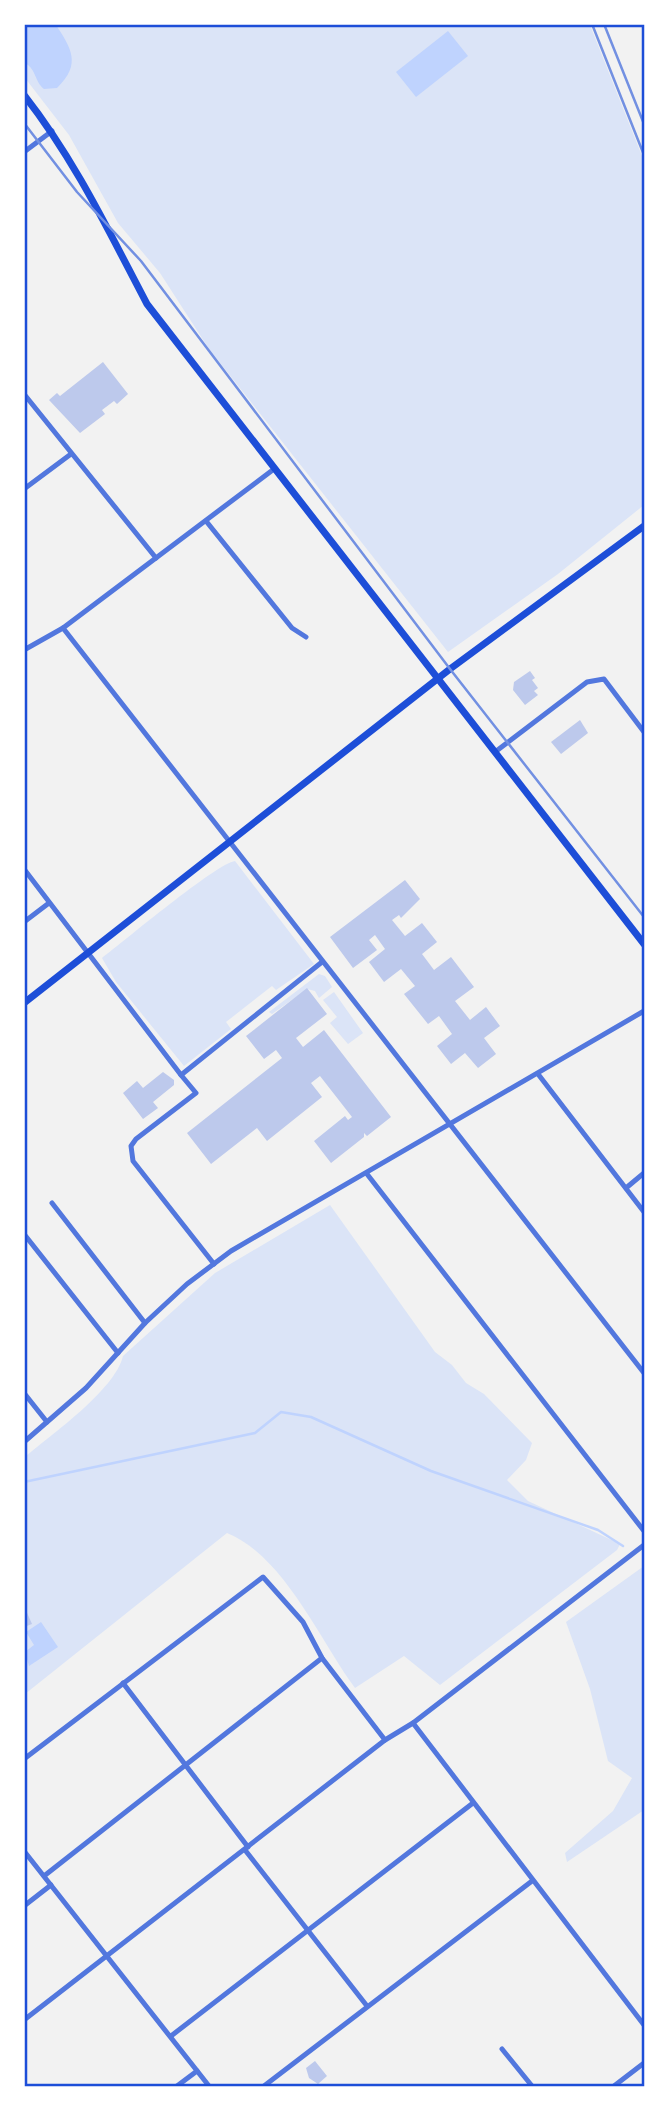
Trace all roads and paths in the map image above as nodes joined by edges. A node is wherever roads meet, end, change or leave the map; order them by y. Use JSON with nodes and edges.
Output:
{"nodes":[{"id":1,"x":24,"y":95,"type":"edge"},
{"id":2,"x":52,"y":131,"type":"junction"},
{"id":3,"x":24,"y":152,"type":"edge"},
{"id":4,"x":24,"y":394,"type":"edge"},
{"id":5,"x":71,"y":454,"type":"junction"},
{"id":6,"x":274,"y":469,"type":"junction"},
{"id":7,"x":24,"y":489,"type":"edge"},
{"id":8,"x":206,"y":521,"type":"junction"},
{"id":9,"x":645,"y":526,"type":"edge"},
{"id":10,"x":156,"y":558,"type":"junction"},
{"id":11,"x":63,"y":628,"type":"junction"},
{"id":12,"x":306,"y":637,"type":"dead end"},
{"id":13,"x":24,"y":650,"type":"edge"},
{"id":14,"x":436,"y":680,"type":"junction"},
{"id":15,"x":645,"y":732,"type":"edge"},
{"id":16,"x":495,"y":752,"type":"junction"},
{"id":17,"x":228,"y":841,"type":"junction"},
{"id":18,"x":24,"y":870,"type":"edge"},
{"id":19,"x":49,"y":903,"type":"junction"},
{"id":20,"x":24,"y":922,"type":"edge"},
{"id":21,"x":645,"y":944,"type":"edge"},
{"id":22,"x":86,"y":954,"type":"junction"},
{"id":23,"x":322,"y":962,"type":"junction"},
{"id":24,"x":24,"y":1003,"type":"edge"},
{"id":25,"x":645,"y":1011,"type":"edge"},
{"id":26,"x":538,"y":1074,"type":"junction"},
{"id":27,"x":181,"y":1075,"type":"junction"},
{"id":28,"x":450,"y":1124,"type":"junction"},
{"id":29,"x":645,"y":1173,"type":"edge"},
{"id":30,"x":367,"y":1174,"type":"junction"},
{"id":31,"x":626,"y":1188,"type":"junction"},
{"id":32,"x":52,"y":1203,"type":"dead end"},
{"id":33,"x":645,"y":1212,"type":"edge"},
{"id":34,"x":24,"y":1234,"type":"edge"},
{"id":35,"x":214,"y":1264,"type":"junction"},
{"id":36,"x":145,"y":1322,"type":"junction"},
{"id":37,"x":118,"y":1353,"type":"junction"},
{"id":38,"x":645,"y":1373,"type":"edge"},
{"id":39,"x":24,"y":1393,"type":"edge"},
{"id":40,"x":47,"y":1422,"type":"junction"},
{"id":41,"x":24,"y":1441,"type":"edge"},
{"id":42,"x":645,"y":1531,"type":"edge"},
{"id":43,"x":645,"y":1545,"type":"edge"},
{"id":44,"x":321,"y":1658,"type":"junction"},
{"id":45,"x":123,"y":1683,"type":"junction"},
{"id":46,"x":413,"y":1723,"type":"junction"},
{"id":47,"x":385,"y":1741,"type":"junction"},
{"id":48,"x":24,"y":1759,"type":"edge"},
{"id":49,"x":186,"y":1763,"type":"junction"},
{"id":50,"x":473,"y":1803,"type":"junction"},
{"id":51,"x":246,"y":1849,"type":"junction"},
{"id":52,"x":24,"y":1851,"type":"edge"},
{"id":53,"x":44,"y":1876,"type":"junction"},
{"id":54,"x":532,"y":1881,"type":"junction"},
{"id":55,"x":51,"y":1885,"type":"junction"},
{"id":56,"x":24,"y":1906,"type":"edge"},
{"id":57,"x":306,"y":1930,"type":"junction"},
{"id":58,"x":106,"y":1955,"type":"junction"},
{"id":59,"x":367,"y":2006,"type":"junction"},
{"id":60,"x":24,"y":2020,"type":"edge"},
{"id":61,"x":645,"y":2025,"type":"edge"},
{"id":62,"x":171,"y":2036,"type":"junction"},
{"id":63,"x":502,"y":2049,"type":"dead end"},
{"id":64,"x":645,"y":2063,"type":"edge"},
{"id":65,"x":197,"y":2071,"type":"junction"},
{"id":66,"x":177,"y":2087,"type":"edge"},
{"id":67,"x":209,"y":2087,"type":"edge"},
{"id":68,"x":264,"y":2087,"type":"edge"},
{"id":69,"x":531,"y":2087,"type":"edge"},
{"id":70,"x":614,"y":2087,"type":"edge"}],
"edges":[{"from":1,"to":2,"type":"main road"},
{"from":2,"to":3,"type":"street"},
{"from":2,"to":6,"type":"main road"},
{"from":4,"to":5,"type":"street"},
{"from":5,"to":7,"type":"street"},
{"from":5,"to":10,"type":"street"},
{"from":6,"to":8,"type":"street"},
{"from":6,"to":14,"type":"main road"},
{"from":8,"to":10,"type":"street"},
{"from":8,"to":12,"type":"street"},
{"from":9,"to":14,"type":"main road"},
{"from":10,"to":11,"type":"street"},
{"from":11,"to":13,"type":"street"},
{"from":11,"to":17,"type":"street"},
{"from":14,"to":16,"type":"main road"},
{"from":14,"to":17,"type":"main road"},
{"from":15,"to":16,"type":"street"},
{"from":16,"to":21,"type":"main road"},
{"from":17,"to":22,"type":"main road"},
{"from":17,"to":23,"type":"street"},
{"from":18,"to":19,"type":"street"},
{"from":19,"to":20,"type":"street"},
{"from":19,"to":22,"type":"street"},
{"from":22,"to":24,"type":"main road"},
{"from":22,"to":27,"type":"street"},
{"from":23,"to":27,"type":"street"},
{"from":23,"to":28,"type":"street"},
{"from":25,"to":26,"type":"street"},
{"from":26,"to":28,"type":"street"},
{"from":26,"to":31,"type":"street"},
{"from":27,"to":35,"type":"street"},
{"from":28,"to":30,"type":"street"},
{"from":28,"to":38,"type":"street"},
{"from":29,"to":31,"type":"street"},
{"from":30,"to":35,"type":"street"},
{"from":30,"to":42,"type":"street"},
{"from":31,"to":33,"type":"street"},
{"from":32,"to":36,"type":"street"},
{"from":34,"to":37,"type":"street"},
{"from":35,"to":36,"type":"street"},
{"from":36,"to":37,"type":"street"},
{"from":37,"to":40,"type":"street"},
{"from":39,"to":40,"type":"street"},
{"from":40,"to":41,"type":"street"},
{"from":43,"to":46,"type":"street"},
{"from":44,"to":45,"type":"street"},
{"from":44,"to":47,"type":"street"},
{"from":44,"to":49,"type":"street"},
{"from":45,"to":48,"type":"street"},
{"from":45,"to":49,"type":"street"},
{"from":46,"to":47,"type":"street"},
{"from":46,"to":50,"type":"street"},
{"from":47,"to":51,"type":"street"},
{"from":49,"to":51,"type":"street"},
{"from":49,"to":53,"type":"street"},
{"from":50,"to":54,"type":"street"},
{"from":50,"to":57,"type":"street"},
{"from":51,"to":57,"type":"street"},
{"from":51,"to":58,"type":"street"},
{"from":52,"to":53,"type":"street"},
{"from":53,"to":55,"type":"street"},
{"from":54,"to":59,"type":"street"},
{"from":54,"to":61,"type":"street"},
{"from":55,"to":56,"type":"street"},
{"from":55,"to":58,"type":"street"},
{"from":57,"to":59,"type":"street"},
{"from":57,"to":62,"type":"street"},
{"from":58,"to":60,"type":"street"},
{"from":58,"to":62,"type":"street"},
{"from":59,"to":68,"type":"street"},
{"from":62,"to":65,"type":"street"},
{"from":63,"to":69,"type":"street"},
{"from":64,"to":70,"type":"street"},
{"from":65,"to":66,"type":"street"},
{"from":65,"to":67,"type":"street"}]}
